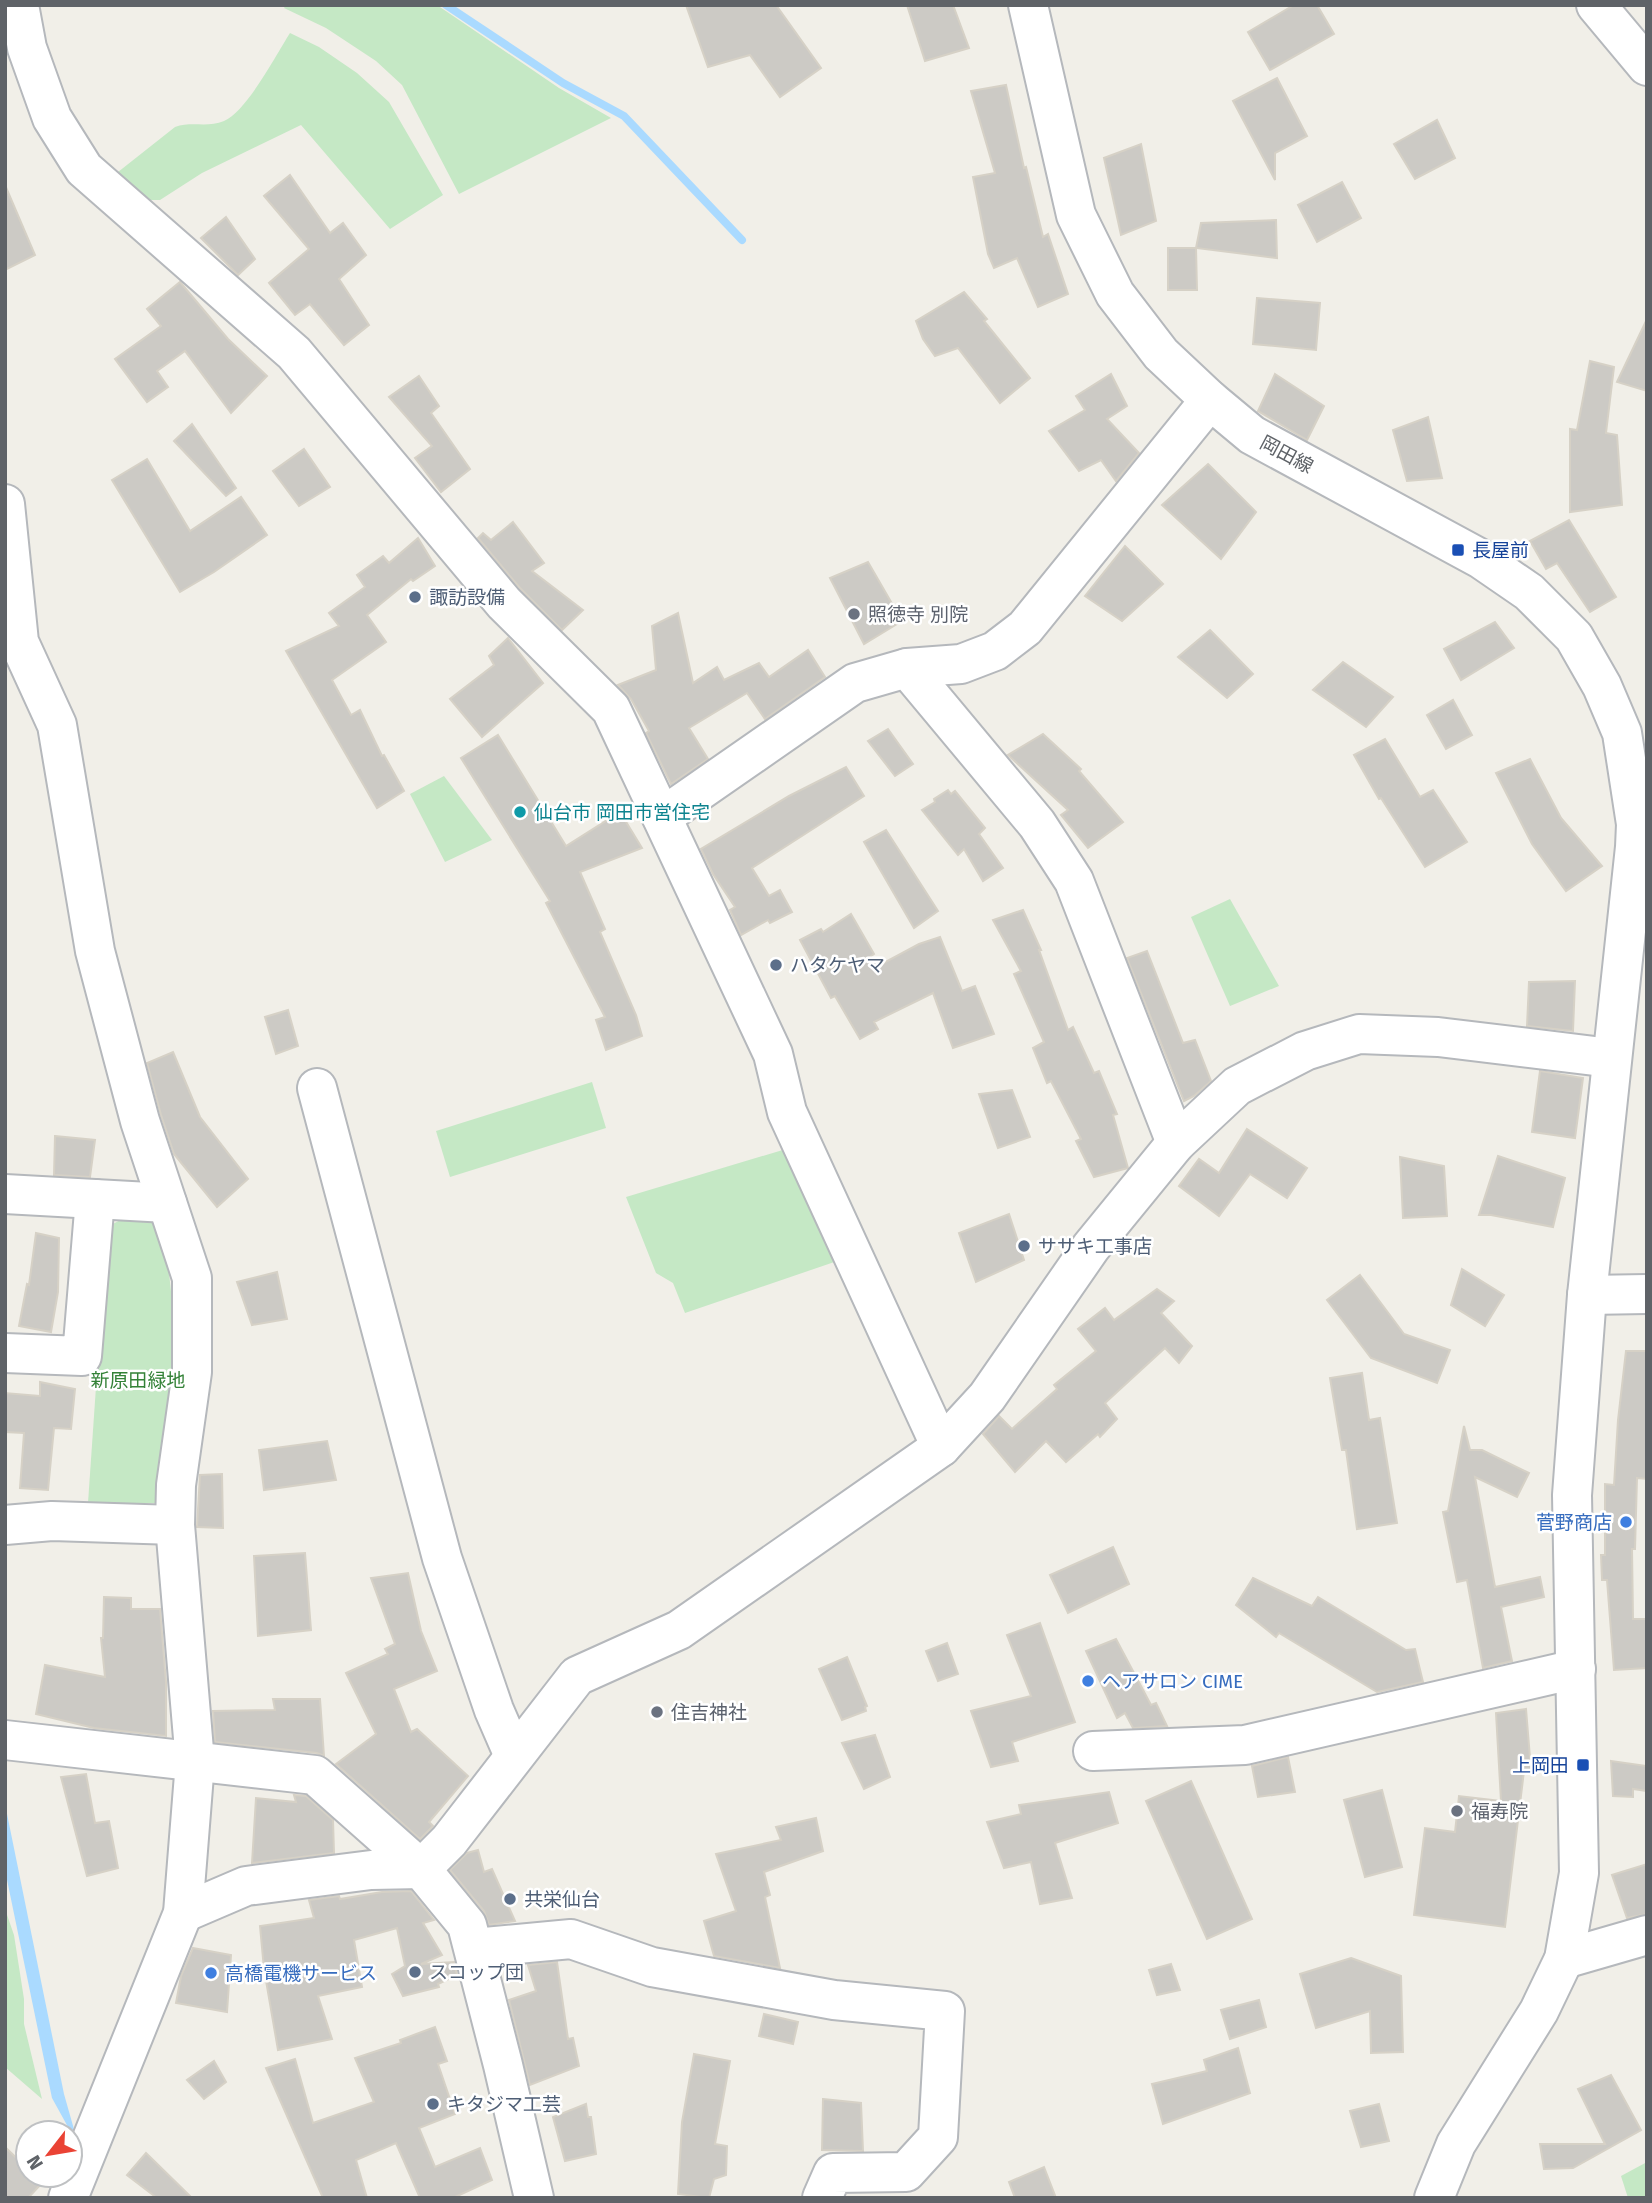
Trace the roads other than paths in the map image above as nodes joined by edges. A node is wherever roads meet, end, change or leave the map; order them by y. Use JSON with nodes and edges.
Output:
{"nodes":[{"id":1,"x":19,"y":5,"type":"edge"},
{"id":2,"x":1028,"y":5,"type":"edge"},
{"id":3,"x":1596,"y":5,"type":"edge"},
{"id":4,"x":1647,"y":66,"type":"edge"},
{"id":5,"x":1210,"y":400,"type":"junction"},
{"id":6,"x":5,"y":504,"type":"edge"},
{"id":7,"x":907,"y":668,"type":"junction"},
{"id":8,"x":662,"y":817,"type":"junction"},
{"id":9,"x":1639,"y":839,"type":"edge"},
{"id":10,"x":1611,"y":1058,"type":"junction"},
{"id":11,"x":317,"y":1088,"type":"dead end"},
{"id":12,"x":1176,"y":1143,"type":"junction"},
{"id":13,"x":5,"y":1194,"type":"edge"},
{"id":14,"x":95,"y":1199,"type":"junction"},
{"id":15,"x":167,"y":1203,"type":"junction"},
{"id":16,"x":1647,"y":1294,"type":"edge"},
{"id":17,"x":1587,"y":1295,"type":"junction"},
{"id":18,"x":5,"y":1353,"type":"edge"},
{"id":19,"x":942,"y":1447,"type":"junction"},
{"id":20,"x":5,"y":1525,"type":"edge"},
{"id":21,"x":175,"y":1525,"type":"junction"},
{"id":22,"x":1576,"y":1669,"type":"junction"},
{"id":23,"x":5,"y":1740,"type":"edge"},
{"id":24,"x":1093,"y":1751,"type":"dead end"},
{"id":25,"x":514,"y":1756,"type":"junction"},
{"id":26,"x":195,"y":1762,"type":"junction"},
{"id":27,"x":421,"y":1869,"type":"junction"},
{"id":28,"x":183,"y":1913,"type":"junction"},
{"id":29,"x":1647,"y":1935,"type":"edge"},
{"id":30,"x":474,"y":1948,"type":"junction"},
{"id":31,"x":1564,"y":1959,"type":"junction"},
{"id":32,"x":68,"y":2198,"type":"edge"},
{"id":33,"x":534,"y":2198,"type":"edge"},
{"id":34,"x":822,"y":2198,"type":"edge"},
{"id":35,"x":1434,"y":2198,"type":"edge"}],
"edges":[{"from":1,"to":8,"type":"street"},
{"from":2,"to":5,"type":"street","name":"岡田線"},
{"from":3,"to":4,"type":"street"},
{"from":5,"to":7,"type":"street"},
{"from":5,"to":9,"type":"street","name":"岡田線"},
{"from":6,"to":15,"type":"street"},
{"from":7,"to":8,"type":"street"},
{"from":7,"to":12,"type":"street"},
{"from":8,"to":19,"type":"street"},
{"from":9,"to":10,"type":"street","name":"岡田線"},
{"from":10,"to":12,"type":"street"},
{"from":10,"to":17,"type":"street","name":"岡田線"},
{"from":11,"to":25,"type":"street"},
{"from":12,"to":19,"type":"street"},
{"from":13,"to":14,"type":"street"},
{"from":14,"to":15,"type":"street"},
{"from":14,"to":18,"type":"street"},
{"from":15,"to":21,"type":"street"},
{"from":16,"to":17,"type":"street"},
{"from":17,"to":22,"type":"street","name":"岡田線"},
{"from":19,"to":25,"type":"street"},
{"from":20,"to":21,"type":"street"},
{"from":21,"to":26,"type":"street"},
{"from":22,"to":24,"type":"street"},
{"from":22,"to":31,"type":"street","name":"岡田線"},
{"from":23,"to":26,"type":"street"},
{"from":25,"to":27,"type":"street"},
{"from":26,"to":27,"type":"street"},
{"from":26,"to":28,"type":"street"},
{"from":27,"to":28,"type":"street"},
{"from":27,"to":30,"type":"street"},
{"from":28,"to":32,"type":"street"},
{"from":29,"to":31,"type":"street"},
{"from":30,"to":33,"type":"street"},
{"from":30,"to":34,"type":"street"},
{"from":31,"to":35,"type":"street","name":"岡田線"}]}
